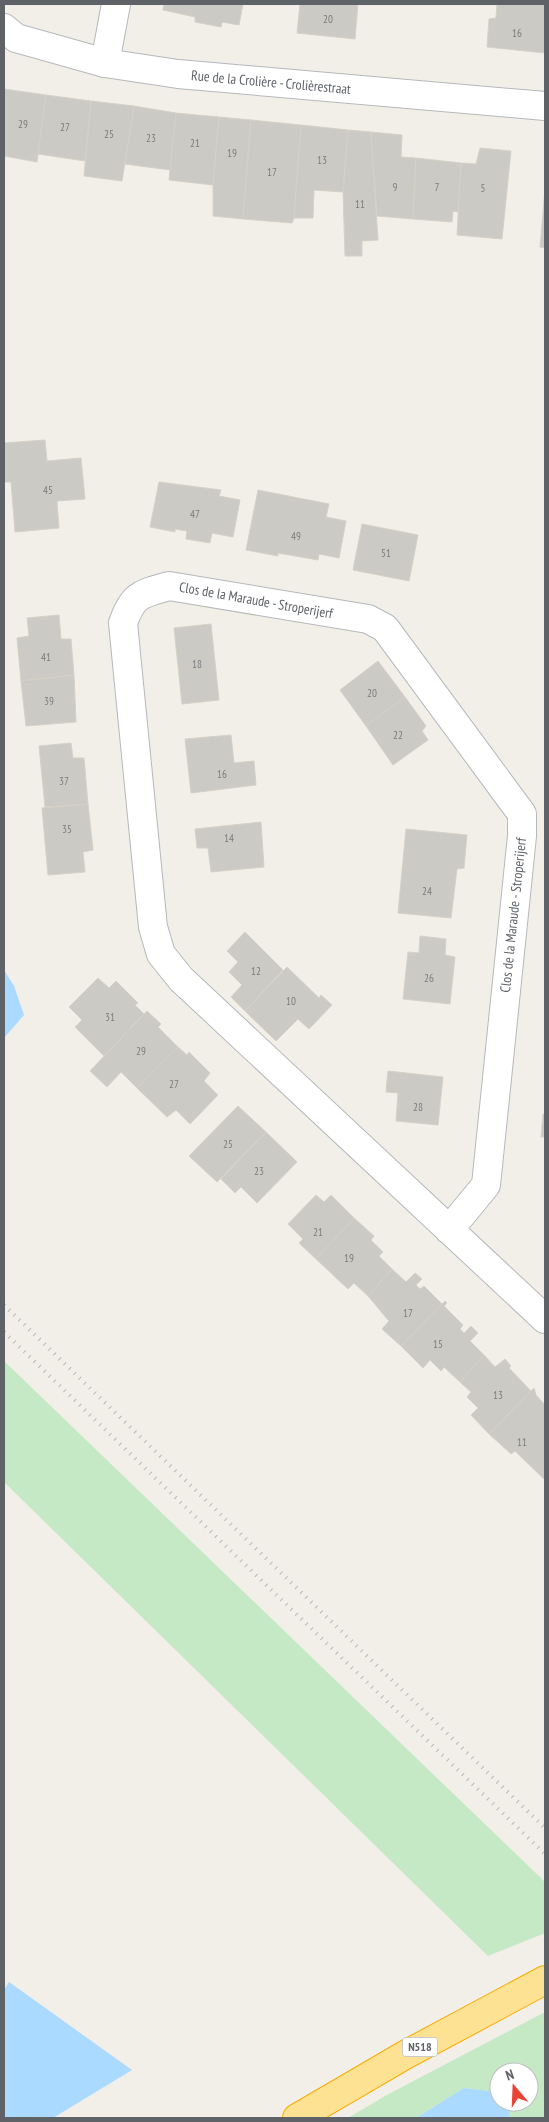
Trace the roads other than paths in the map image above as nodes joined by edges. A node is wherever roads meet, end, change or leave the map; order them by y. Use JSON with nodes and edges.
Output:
{"nodes":[{"id":1,"x":116,"y":4,"type":"edge"},
{"id":2,"x":4,"y":28,"type":"edge"},
{"id":3,"x":105,"y":63,"type":"junction"},
{"id":4,"x":545,"y":106,"type":"edge"},
{"id":5,"x":449,"y":1230,"type":"junction"},
{"id":6,"x":545,"y":1319,"type":"edge"},
{"id":7,"x":545,"y":1980,"type":"edge"},
{"id":8,"x":297,"y":2118,"type":"edge"}],
"edges":[{"from":1,"to":3,"type":"street"},
{"from":2,"to":3,"type":"street","name":"Rue de la Crolière - Crolièrestraat"},
{"from":3,"to":4,"type":"street","name":"Rue de la Crolière - Crolièrestraat"},
{"from":5,"to":5,"type":"street","name":"Clos de la Maraude - Stroperijerf"},
{"from":5,"to":6,"type":"street","name":"Clos de la Maraude - Stroperijerf"},
{"from":7,"to":8,"type":"highway","number":"N518"}]}
